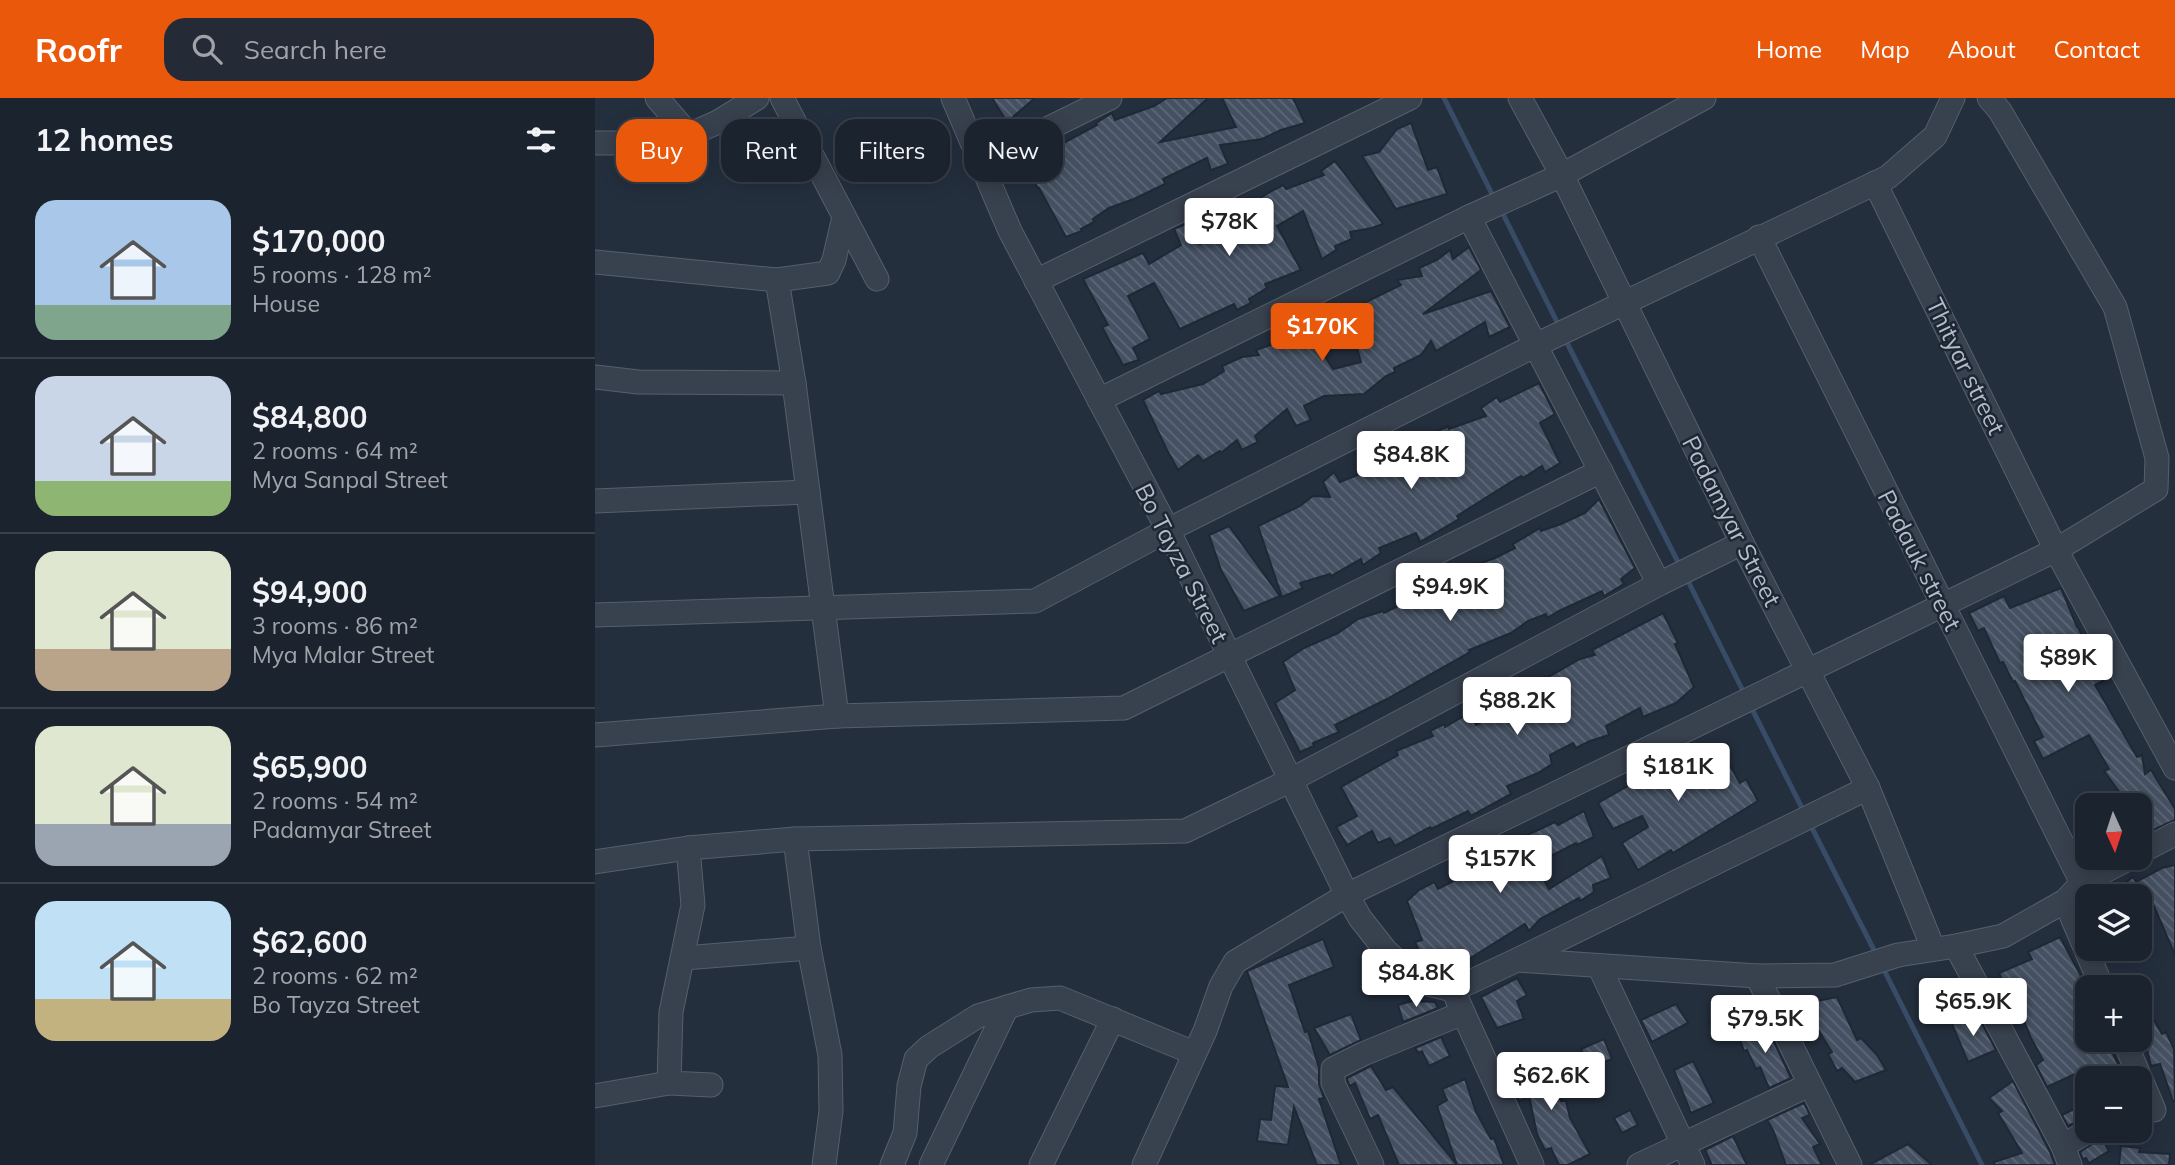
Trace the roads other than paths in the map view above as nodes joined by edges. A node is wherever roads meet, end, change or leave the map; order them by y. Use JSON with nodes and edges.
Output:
{"nodes":[{"id":1,"x":657,"y":98,"type":"edge"},
{"id":2,"x":757,"y":98,"type":"edge"},
{"id":3,"x":782,"y":98,"type":"edge"},
{"id":4,"x":953,"y":98,"type":"edge"},
{"id":5,"x":1110,"y":98,"type":"edge"},
{"id":6,"x":1410,"y":98,"type":"edge"},
{"id":7,"x":1520,"y":98,"type":"edge"},
{"id":8,"x":1704,"y":98,"type":"edge"},
{"id":9,"x":1953,"y":98,"type":"edge"},
{"id":10,"x":1989,"y":98,"type":"edge"},
{"id":11,"x":675,"y":119,"type":"edge"},
{"id":12,"x":1063,"y":121,"type":"edge"},
{"id":13,"x":964,"y":124,"type":"edge"},
{"id":14,"x":707,"y":127,"type":"edge"},
{"id":15,"x":595,"y":143,"type":"edge"},
{"id":16,"x":616,"y":143,"type":"edge"},
{"id":17,"x":1562,"y":175,"type":"junction"},
{"id":18,"x":989,"y":182,"type":"edge"},
{"id":19,"x":1875,"y":183,"type":"junction"},
{"id":20,"x":844,"y":217,"type":"junction"},
{"id":21,"x":1469,"y":217,"type":"junction"},
{"id":22,"x":1759,"y":237,"type":"junction"},
{"id":23,"x":595,"y":262,"type":"edge"},
{"id":24,"x":877,"y":279,"type":"dead end"},
{"id":25,"x":777,"y":280,"type":"junction"},
{"id":26,"x":1036,"y":281,"type":"junction"},
{"id":27,"x":1625,"y":303,"type":"junction"},
{"id":28,"x":1536,"y":345,"type":"junction"},
{"id":29,"x":595,"y":377,"type":"edge"},
{"id":30,"x":794,"y":383,"type":"junction"},
{"id":31,"x":1099,"y":400,"type":"junction"},
{"id":32,"x":1601,"y":471,"type":"junction"},
{"id":33,"x":808,"y":492,"type":"junction"},
{"id":34,"x":595,"y":501,"type":"edge"},
{"id":35,"x":1168,"y":530,"type":"junction"},
{"id":36,"x":1742,"y":543,"type":"junction"},
{"id":37,"x":2056,"y":550,"type":"junction"},
{"id":38,"x":1659,"y":584,"type":"junction"},
{"id":39,"x":1943,"y":604,"type":"junction"},
{"id":40,"x":823,"y":607,"type":"junction"},
{"id":41,"x":595,"y":615,"type":"edge"},
{"id":42,"x":1230,"y":657,"type":"junction"},
{"id":43,"x":1808,"y":669,"type":"junction"},
{"id":44,"x":837,"y":716,"type":"junction"},
{"id":45,"x":595,"y":734,"type":"edge"},
{"id":46,"x":2175,"y":768,"type":"edge"},
{"id":47,"x":1289,"y":781,"type":"junction"},
{"id":48,"x":1868,"y":788,"type":"junction"},
{"id":49,"x":2175,"y":834,"type":"edge"},
{"id":50,"x":795,"y":839,"type":"junction"},
{"id":51,"x":2153,"y":845,"type":"edge"},
{"id":52,"x":688,"y":848,"type":"junction"},
{"id":53,"x":595,"y":862,"type":"edge"},
{"id":54,"x":2107,"y":870,"type":"edge"},
{"id":55,"x":2082,"y":883,"type":"junction"},
{"id":56,"x":1347,"y":895,"type":"junction"},
{"id":57,"x":2065,"y":901,"type":"junction"},
{"id":58,"x":1945,"y":947,"type":"junction"},
{"id":59,"x":810,"y":948,"type":"junction"},
{"id":60,"x":684,"y":958,"type":"junction"},
{"id":61,"x":1517,"y":960,"type":"junction"},
{"id":62,"x":1599,"y":966,"type":"junction"},
{"id":63,"x":2097,"y":975,"type":"edge"},
{"id":64,"x":1757,"y":976,"type":"junction"},
{"id":65,"x":1453,"y":990,"type":"junction"},
{"id":66,"x":1006,"y":1007,"type":"junction"},
{"id":67,"x":1463,"y":1013,"type":"junction"},
{"id":68,"x":1113,"y":1019,"type":"junction"},
{"id":69,"x":2129,"y":1052,"type":"edge"},
{"id":70,"x":1193,"y":1053,"type":"junction"},
{"id":71,"x":669,"y":1083,"type":"junction"},
{"id":72,"x":711,"y":1085,"type":"dead end"},
{"id":73,"x":1809,"y":1085,"type":"junction"},
{"id":74,"x":595,"y":1096,"type":"edge"},
{"id":75,"x":2156,"y":1110,"type":"edge"},
{"id":76,"x":2078,"y":1143,"type":"edge"},
{"id":77,"x":1688,"y":1155,"type":"edge"},
{"id":78,"x":2066,"y":1156,"type":"edge"},
{"id":79,"x":824,"y":1165,"type":"edge"},
{"id":80,"x":892,"y":1165,"type":"edge"},
{"id":81,"x":931,"y":1165,"type":"edge"},
{"id":82,"x":1041,"y":1165,"type":"edge"},
{"id":83,"x":1143,"y":1165,"type":"edge"},
{"id":84,"x":1372,"y":1165,"type":"edge"},
{"id":85,"x":1532,"y":1165,"type":"edge"},
{"id":86,"x":1639,"y":1165,"type":"edge"},
{"id":87,"x":1850,"y":1165,"type":"edge"}],
"edges":[{"from":1,"to":11,"type":"street"},
{"from":2,"to":14,"type":"street"},
{"from":3,"to":20,"type":"street"},
{"from":4,"to":13,"type":"street","name":"Bo Tayza Street"},
{"from":5,"to":12,"type":"street"},
{"from":6,"to":26,"type":"street"},
{"from":7,"to":17,"type":"street","name":"Padamyar Street"},
{"from":8,"to":17,"type":"street"},
{"from":9,"to":19,"type":"street"},
{"from":10,"to":37,"type":"street"},
{"from":15,"to":16,"type":"street"},
{"from":17,"to":21,"type":"street"},
{"from":17,"to":27,"type":"street","name":"Padamyar Street"},
{"from":18,"to":26,"type":"street","name":"Bo Tayza Street"},
{"from":19,"to":22,"type":"street"},
{"from":19,"to":37,"type":"street","name":"Thityar street"},
{"from":20,"to":24,"type":"street"},
{"from":20,"to":25,"type":"street"},
{"from":21,"to":28,"type":"street"},
{"from":21,"to":31,"type":"street"},
{"from":22,"to":27,"type":"street"},
{"from":22,"to":39,"type":"street","name":"Padauk street"},
{"from":23,"to":25,"type":"street"},
{"from":25,"to":30,"type":"street"},
{"from":26,"to":31,"type":"street","name":"Bo Tayza Street"},
{"from":27,"to":28,"type":"street"},
{"from":27,"to":36,"type":"street","name":"Padamyar Street"},
{"from":28,"to":32,"type":"street"},
{"from":28,"to":35,"type":"street"},
{"from":29,"to":30,"type":"street"},
{"from":30,"to":33,"type":"street"},
{"from":31,"to":35,"type":"street","name":"Bo Tayza Street"},
{"from":32,"to":38,"type":"street"},
{"from":32,"to":42,"type":"street"},
{"from":33,"to":34,"type":"street"},
{"from":33,"to":40,"type":"street"},
{"from":35,"to":40,"type":"street"},
{"from":35,"to":42,"type":"street","name":"Bo Tayza Street"},
{"from":36,"to":38,"type":"street"},
{"from":36,"to":43,"type":"street","name":"Padamyar Street"},
{"from":37,"to":39,"type":"street"},
{"from":37,"to":46,"type":"street","name":"Thityar street"},
{"from":38,"to":47,"type":"street"},
{"from":39,"to":43,"type":"street"},
{"from":39,"to":55,"type":"street","name":"Padauk street"},
{"from":40,"to":41,"type":"street"},
{"from":40,"to":44,"type":"street"},
{"from":42,"to":44,"type":"street"},
{"from":42,"to":47,"type":"street","name":"Bo Tayza Street"},
{"from":43,"to":48,"type":"street","name":"Padamyar Street"},
{"from":43,"to":56,"type":"street"},
{"from":44,"to":45,"type":"street"},
{"from":47,"to":50,"type":"street"},
{"from":47,"to":56,"type":"street","name":"Bo Tayza Street"},
{"from":48,"to":58,"type":"street","name":"Padamyar Street"},
{"from":48,"to":61,"type":"street"},
{"from":49,"to":51,"type":"street"},
{"from":50,"to":52,"type":"street"},
{"from":50,"to":59,"type":"street"},
{"from":52,"to":53,"type":"street"},
{"from":52,"to":60,"type":"street"},
{"from":54,"to":55,"type":"street"},
{"from":55,"to":57,"type":"street"},
{"from":56,"to":65,"type":"street","name":"Bo Tayza Street"},
{"from":56,"to":70,"type":"street"},
{"from":57,"to":58,"type":"street"},
{"from":57,"to":63,"type":"street"},
{"from":58,"to":64,"type":"street"},
{"from":58,"to":78,"type":"street","name":"Padamyar Street"},
{"from":59,"to":60,"type":"street"},
{"from":59,"to":79,"type":"street"},
{"from":60,"to":71,"type":"street"},
{"from":61,"to":62,"type":"street"},
{"from":61,"to":65,"type":"street"},
{"from":62,"to":64,"type":"street"},
{"from":62,"to":77,"type":"street"},
{"from":64,"to":73,"type":"street"},
{"from":65,"to":67,"type":"street"},
{"from":66,"to":68,"type":"street"},
{"from":66,"to":80,"type":"street"},
{"from":66,"to":81,"type":"street"},
{"from":67,"to":84,"type":"street"},
{"from":67,"to":85,"type":"street"},
{"from":68,"to":70,"type":"street"},
{"from":68,"to":82,"type":"street"},
{"from":69,"to":75,"type":"street"},
{"from":70,"to":83,"type":"street"},
{"from":71,"to":72,"type":"street"},
{"from":71,"to":74,"type":"street"},
{"from":73,"to":77,"type":"street"},
{"from":73,"to":87,"type":"street"},
{"from":76,"to":78,"type":"street"},
{"from":77,"to":86,"type":"street"}]}
